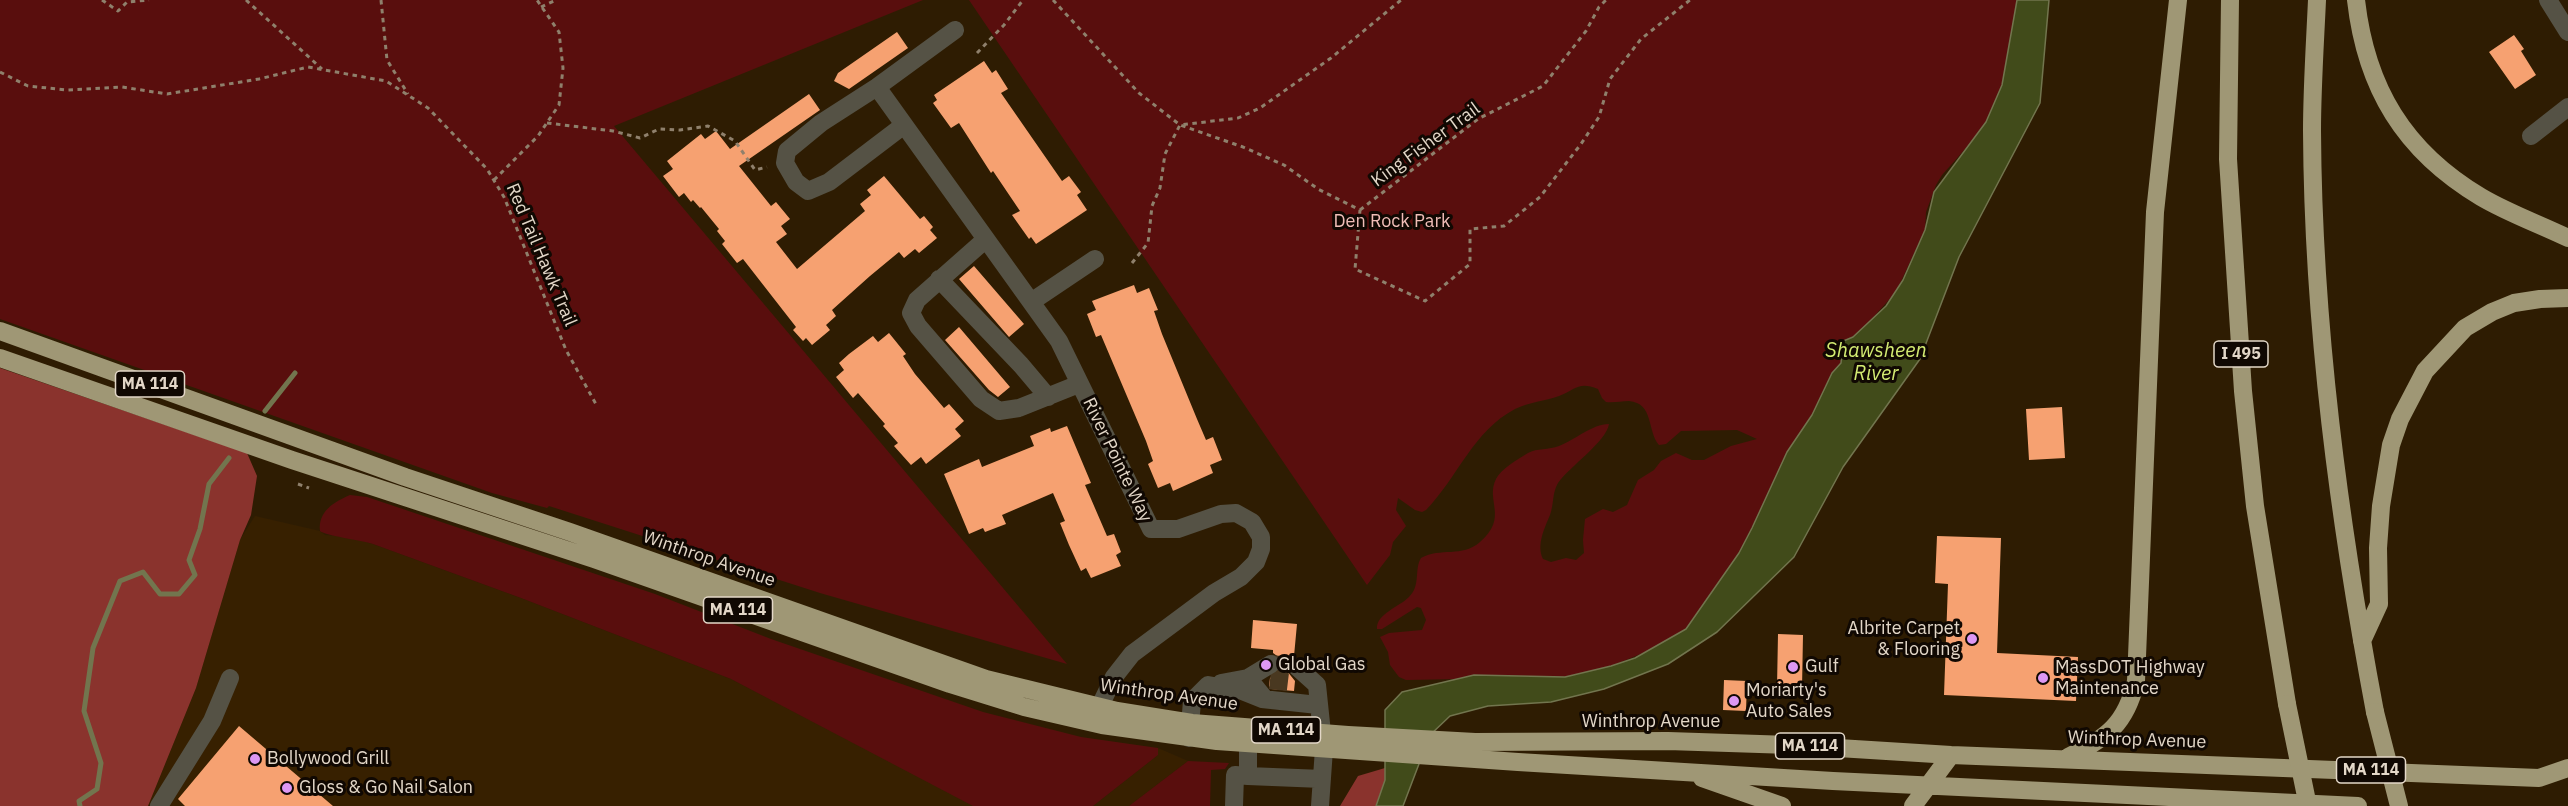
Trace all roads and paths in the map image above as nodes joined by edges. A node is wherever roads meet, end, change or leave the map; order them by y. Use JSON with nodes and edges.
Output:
{"nodes":[{"id":1,"x":102,"y":0,"type":"edge"},
{"id":2,"x":149,"y":0,"type":"edge"},
{"id":3,"x":246,"y":0,"type":"edge"},
{"id":4,"x":381,"y":0,"type":"edge"},
{"id":5,"x":537,"y":0,"type":"edge"},
{"id":6,"x":556,"y":0,"type":"edge"},
{"id":7,"x":1023,"y":0,"type":"edge"},
{"id":8,"x":1053,"y":0,"type":"edge"},
{"id":9,"x":1401,"y":0,"type":"edge"},
{"id":10,"x":1606,"y":0,"type":"edge"},
{"id":11,"x":1690,"y":0,"type":"edge"},
{"id":12,"x":2178,"y":0,"type":"edge"},
{"id":13,"x":2230,"y":0,"type":"edge"},
{"id":14,"x":2317,"y":0,"type":"edge"},
{"id":15,"x":2356,"y":0,"type":"edge"},
{"id":16,"x":2548,"y":0,"type":"edge"},
{"id":17,"x":541,"y":7,"type":"junction"},
{"id":18,"x":955,"y":30,"type":"dead end"},
{"id":19,"x":2568,"y":32,"type":"edge"},
{"id":20,"x":977,"y":53,"type":"dead end"},
{"id":21,"x":323,"y":70,"type":"junction"},
{"id":22,"x":0,"y":72,"type":"edge"},
{"id":23,"x":877,"y":87,"type":"junction"},
{"id":24,"x":408,"y":95,"type":"junction"},
{"id":25,"x":2568,"y":107,"type":"edge"},
{"id":26,"x":547,"y":123,"type":"junction"},
{"id":27,"x":904,"y":124,"type":"junction"},
{"id":28,"x":1180,"y":125,"type":"junction"},
{"id":29,"x":2531,"y":136,"type":"dead end"},
{"id":30,"x":785,"y":162,"type":"junction"},
{"id":31,"x":494,"y":180,"type":"junction"},
{"id":32,"x":1360,"y":210,"type":"junction"},
{"id":33,"x":986,"y":238,"type":"junction"},
{"id":34,"x":2568,"y":238,"type":"edge"},
{"id":35,"x":1095,"y":259,"type":"dead end"},
{"id":36,"x":1132,"y":263,"type":"dead end"},
{"id":37,"x":939,"y":279,"type":"junction"},
{"id":38,"x":2568,"y":298,"type":"edge"},
{"id":39,"x":1031,"y":302,"type":"junction"},
{"id":40,"x":0,"y":331,"type":"edge"},
{"id":41,"x":0,"y":358,"type":"edge"},
{"id":42,"x":1079,"y":384,"type":"junction"},
{"id":43,"x":1048,"y":397,"type":"junction"},
{"id":44,"x":597,"y":406,"type":"dead end"},
{"id":45,"x":298,"y":483,"type":"dead end"},
{"id":46,"x":309,"y":488,"type":"dead end"},
{"id":47,"x":2362,"y":641,"type":"junction"},
{"id":48,"x":230,"y":678,"type":"dead end"},
{"id":49,"x":1295,"y":681,"type":"tunnel mouth"},
{"id":50,"x":1263,"y":684,"type":"junction"},
{"id":51,"x":1208,"y":685,"type":"junction"},
{"id":52,"x":1318,"y":705,"type":"junction"},
{"id":53,"x":1097,"y":716,"type":"junction"},
{"id":54,"x":1190,"y":730,"type":"junction"},
{"id":55,"x":1249,"y":736,"type":"junction"},
{"id":56,"x":1323,"y":741,"type":"junction"},
{"id":57,"x":1434,"y":748,"type":"junction"},
{"id":58,"x":1951,"y":754,"type":"junction"},
{"id":59,"x":2065,"y":759,"type":"junction"},
{"id":60,"x":2568,"y":768,"type":"edge"},
{"id":61,"x":1680,"y":772,"type":"junction"},
{"id":62,"x":1248,"y":776,"type":"junction"},
{"id":63,"x":1322,"y":780,"type":"junction"},
{"id":64,"x":1927,"y":784,"type":"junction"},
{"id":65,"x":2198,"y":800,"type":"junction"},
{"id":66,"x":159,"y":806,"type":"edge"},
{"id":67,"x":1234,"y":806,"type":"edge"},
{"id":68,"x":1320,"y":806,"type":"edge"},
{"id":69,"x":1782,"y":806,"type":"edge"},
{"id":70,"x":1913,"y":806,"type":"edge"},
{"id":71,"x":2150,"y":806,"type":"edge"},
{"id":72,"x":2308,"y":806,"type":"edge"},
{"id":73,"x":2358,"y":806,"type":"edge"},
{"id":74,"x":2399,"y":806,"type":"edge"}],
"edges":[{"from":1,"to":2,"type":"path"},
{"from":3,"to":21,"type":"path"},
{"from":4,"to":24,"type":"path"},
{"from":5,"to":17,"type":"path"},
{"from":6,"to":17,"type":"path"},
{"from":7,"to":20,"type":"path"},
{"from":8,"to":28,"type":"path"},
{"from":9,"to":28,"type":"path"},
{"from":10,"to":32,"type":"path","name":"King Fisher Trail"},
{"from":11,"to":32,"type":"path"},
{"from":12,"to":59,"type":"highway"},
{"from":13,"to":72,"type":"highway","number":"I 495","bridge":true},
{"from":14,"to":47,"type":"highway"},
{"from":15,"to":34,"type":"highway"},
{"from":16,"to":19,"type":"street"},
{"from":17,"to":26,"type":"path"},
{"from":18,"to":23,"type":"street"},
{"from":21,"to":22,"type":"path","name":"Red Tail Hawk Trail"},
{"from":21,"to":24,"type":"path","name":"Red Tail Hawk Trail"},
{"from":23,"to":27,"type":"street","name":"River Pointe Way"},
{"from":23,"to":30,"type":"street"},
{"from":24,"to":31,"type":"path","name":"Red Tail Hawk Trail"},
{"from":25,"to":29,"type":"street"},
{"from":26,"to":30,"type":"path"},
{"from":26,"to":31,"type":"path"},
{"from":27,"to":30,"type":"street"},
{"from":27,"to":33,"type":"street","name":"River Pointe Way"},
{"from":28,"to":32,"type":"path"},
{"from":28,"to":36,"type":"path"},
{"from":31,"to":44,"type":"path","name":"Red Tail Hawk Trail"},
{"from":33,"to":37,"type":"street"},
{"from":33,"to":39,"type":"street","name":"River Pointe Way"},
{"from":35,"to":39,"type":"street"},
{"from":37,"to":43,"type":"street"},
{"from":37,"to":43,"type":"street"},
{"from":38,"to":47,"type":"highway"},
{"from":39,"to":42,"type":"street","name":"River Pointe Way"},
{"from":40,"to":53,"type":"highway","name":"Winthrop Avenue","number":"MA 114"},
{"from":41,"to":53,"type":"highway","name":"Winthrop Avenue","number":"MA 114"},
{"from":42,"to":43,"type":"street"},
{"from":42,"to":53,"type":"street","name":"River Pointe Way"},
{"from":45,"to":46,"type":"path"},
{"from":47,"to":74,"type":"highway","bridge":true},
{"from":48,"to":66,"type":"street"},
{"from":49,"to":52,"type":"street"},
{"from":50,"to":51,"type":"street"},
{"from":50,"to":51,"type":"street"},
{"from":50,"to":52,"type":"street"},
{"from":51,"to":54,"type":"street"},
{"from":52,"to":56,"type":"street"},
{"from":53,"to":54,"type":"highway","name":"Winthrop Avenue","number":"MA 114"},
{"from":54,"to":55,"type":"highway","name":"Winthrop Avenue","number":"MA 114"},
{"from":55,"to":56,"type":"highway","name":"Winthrop Avenue","number":"MA 114"},
{"from":55,"to":62,"type":"street"},
{"from":56,"to":57,"type":"highway","name":"Winthrop Avenue","number":"MA 114"},
{"from":56,"to":63,"type":"street"},
{"from":57,"to":58,"type":"highway","name":"Winthrop Avenue","number":"MA 114"},
{"from":57,"to":61,"type":"highway","name":"Winthrop Avenue","number":"MA 114"},
{"from":58,"to":59,"type":"highway","name":"Winthrop Avenue","number":"MA 114"},
{"from":58,"to":64,"type":"highway"},
{"from":59,"to":60,"type":"highway","name":"Winthrop Avenue","number":"MA 114"},
{"from":61,"to":64,"type":"highway","name":"Winthrop Avenue","number":"MA 114"},
{"from":61,"to":69,"type":"highway"},
{"from":62,"to":63,"type":"street"},
{"from":62,"to":67,"type":"street"},
{"from":63,"to":68,"type":"street"},
{"from":64,"to":65,"type":"highway","name":"Winthrop Avenue","number":"MA 114"},
{"from":64,"to":70,"type":"highway"},
{"from":65,"to":71,"type":"highway"},
{"from":65,"to":73,"type":"highway","name":"Winthrop Avenue","number":"MA 114"}]}
